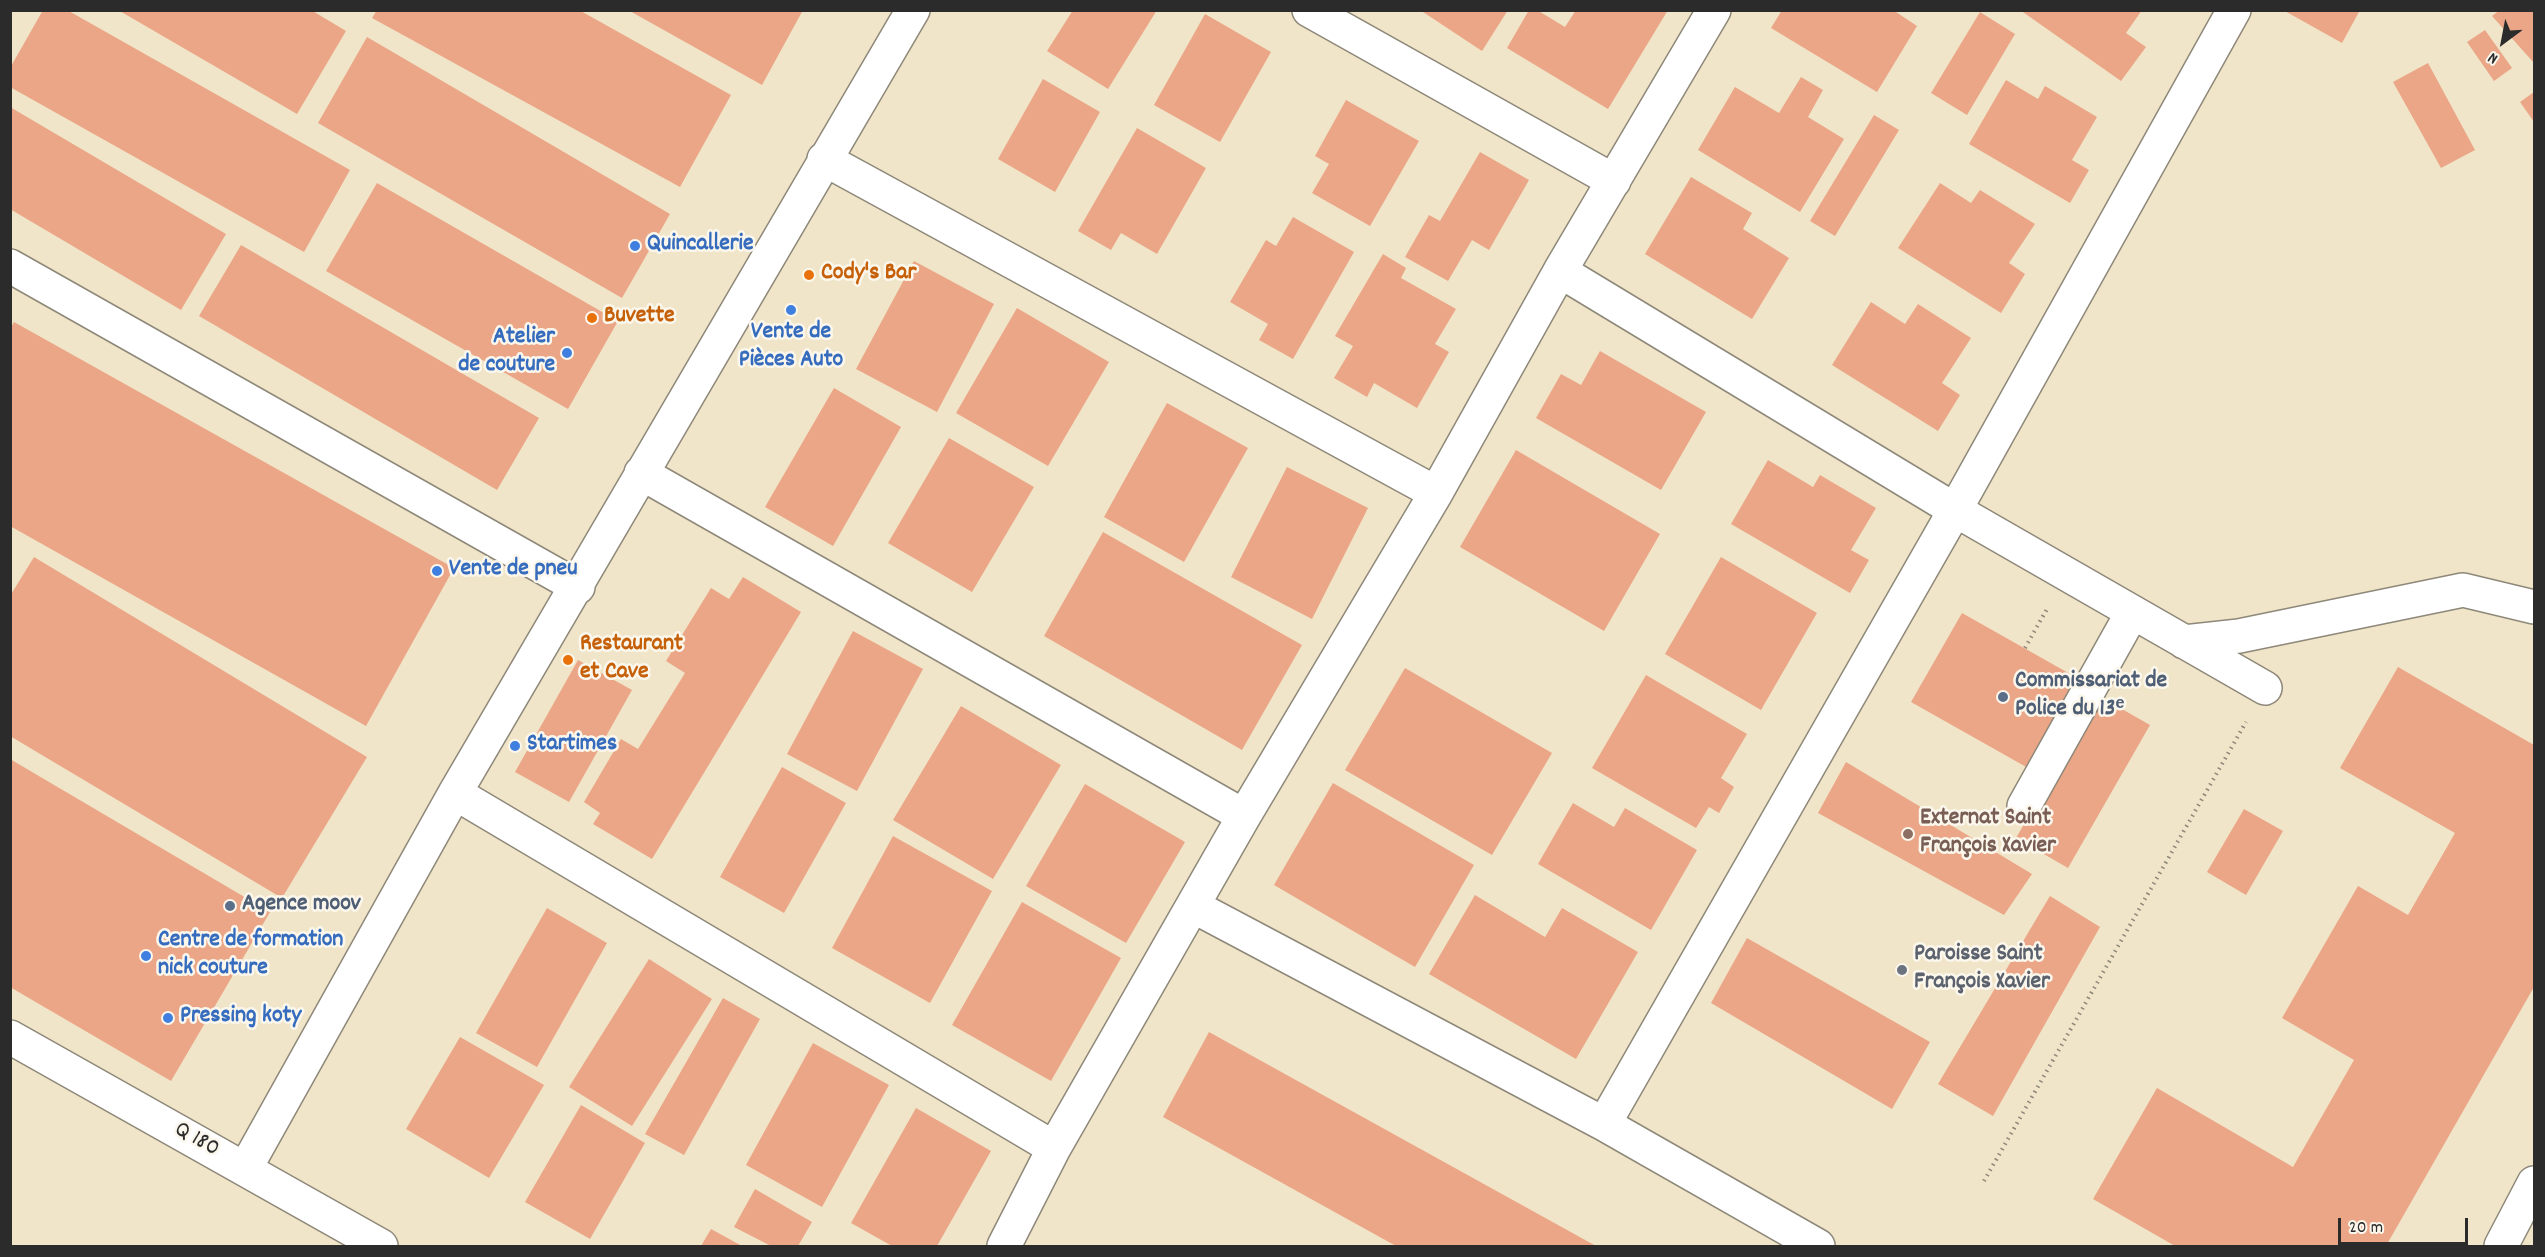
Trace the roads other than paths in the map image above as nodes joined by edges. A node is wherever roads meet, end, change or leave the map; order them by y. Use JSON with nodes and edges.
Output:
{"nodes":[{"id":1,"x":913,"y":10,"type":"edge"},
{"id":2,"x":1309,"y":10,"type":"edge"},
{"id":3,"x":1714,"y":10,"type":"edge"},
{"id":4,"x":2234,"y":10,"type":"edge"},
{"id":5,"x":824,"y":159,"type":"junction"},
{"id":6,"x":1614,"y":181,"type":"junction"},
{"id":7,"x":10,"y":266,"type":"edge"},
{"id":8,"x":1560,"y":270,"type":"junction"},
{"id":9,"x":641,"y":473,"type":"junction"},
{"id":10,"x":1436,"y":493,"type":"junction"},
{"id":11,"x":1955,"y":510,"type":"junction"},
{"id":12,"x":578,"y":586,"type":"junction"},
{"id":13,"x":2535,"y":607,"type":"edge"},
{"id":14,"x":2132,"y":613,"type":"junction"},
{"id":15,"x":2184,"y":642,"type":"junction"},
{"id":16,"x":2265,"y":688,"type":"road end"},
{"id":17,"x":455,"y":793,"type":"junction"},
{"id":18,"x":2024,"y":806,"type":"dead end"},
{"id":19,"x":1244,"y":816,"type":"junction"},
{"id":20,"x":1193,"y":906,"type":"junction"},
{"id":21,"x":13,"y":1045,"type":"edge"},
{"id":22,"x":1604,"y":1124,"type":"junction"},
{"id":23,"x":1054,"y":1148,"type":"junction"},
{"id":24,"x":245,"y":1168,"type":"junction"},
{"id":25,"x":2535,"y":1184,"type":"edge"},
{"id":26,"x":381,"y":1246,"type":"edge"},
{"id":27,"x":1004,"y":1246,"type":"edge"},
{"id":28,"x":1818,"y":1246,"type":"edge"},
{"id":29,"x":2501,"y":1246,"type":"edge"}],
"edges":[{"from":1,"to":5,"type":"street"},
{"from":2,"to":6,"type":"street"},
{"from":3,"to":6,"type":"street"},
{"from":4,"to":11,"type":"street"},
{"from":5,"to":9,"type":"street"},
{"from":5,"to":10,"type":"street"},
{"from":6,"to":8,"type":"street"},
{"from":7,"to":12,"type":"street"},
{"from":8,"to":10,"type":"street"},
{"from":8,"to":11,"type":"street"},
{"from":9,"to":12,"type":"street"},
{"from":9,"to":19,"type":"street"},
{"from":10,"to":19,"type":"street"},
{"from":11,"to":14,"type":"street"},
{"from":11,"to":22,"type":"street"},
{"from":12,"to":17,"type":"street"},
{"from":13,"to":15,"type":"street"},
{"from":14,"to":15,"type":"street"},
{"from":14,"to":18,"type":"street"},
{"from":15,"to":16,"type":"street"},
{"from":17,"to":23,"type":"street"},
{"from":17,"to":24,"type":"street"},
{"from":19,"to":20,"type":"street"},
{"from":20,"to":22,"type":"street"},
{"from":20,"to":23,"type":"street"},
{"from":21,"to":24,"type":"street","name":"Q 180"},
{"from":22,"to":28,"type":"street"},
{"from":23,"to":27,"type":"street"},
{"from":24,"to":26,"type":"street","name":"Q 180"},
{"from":25,"to":29,"type":"street"}]}
